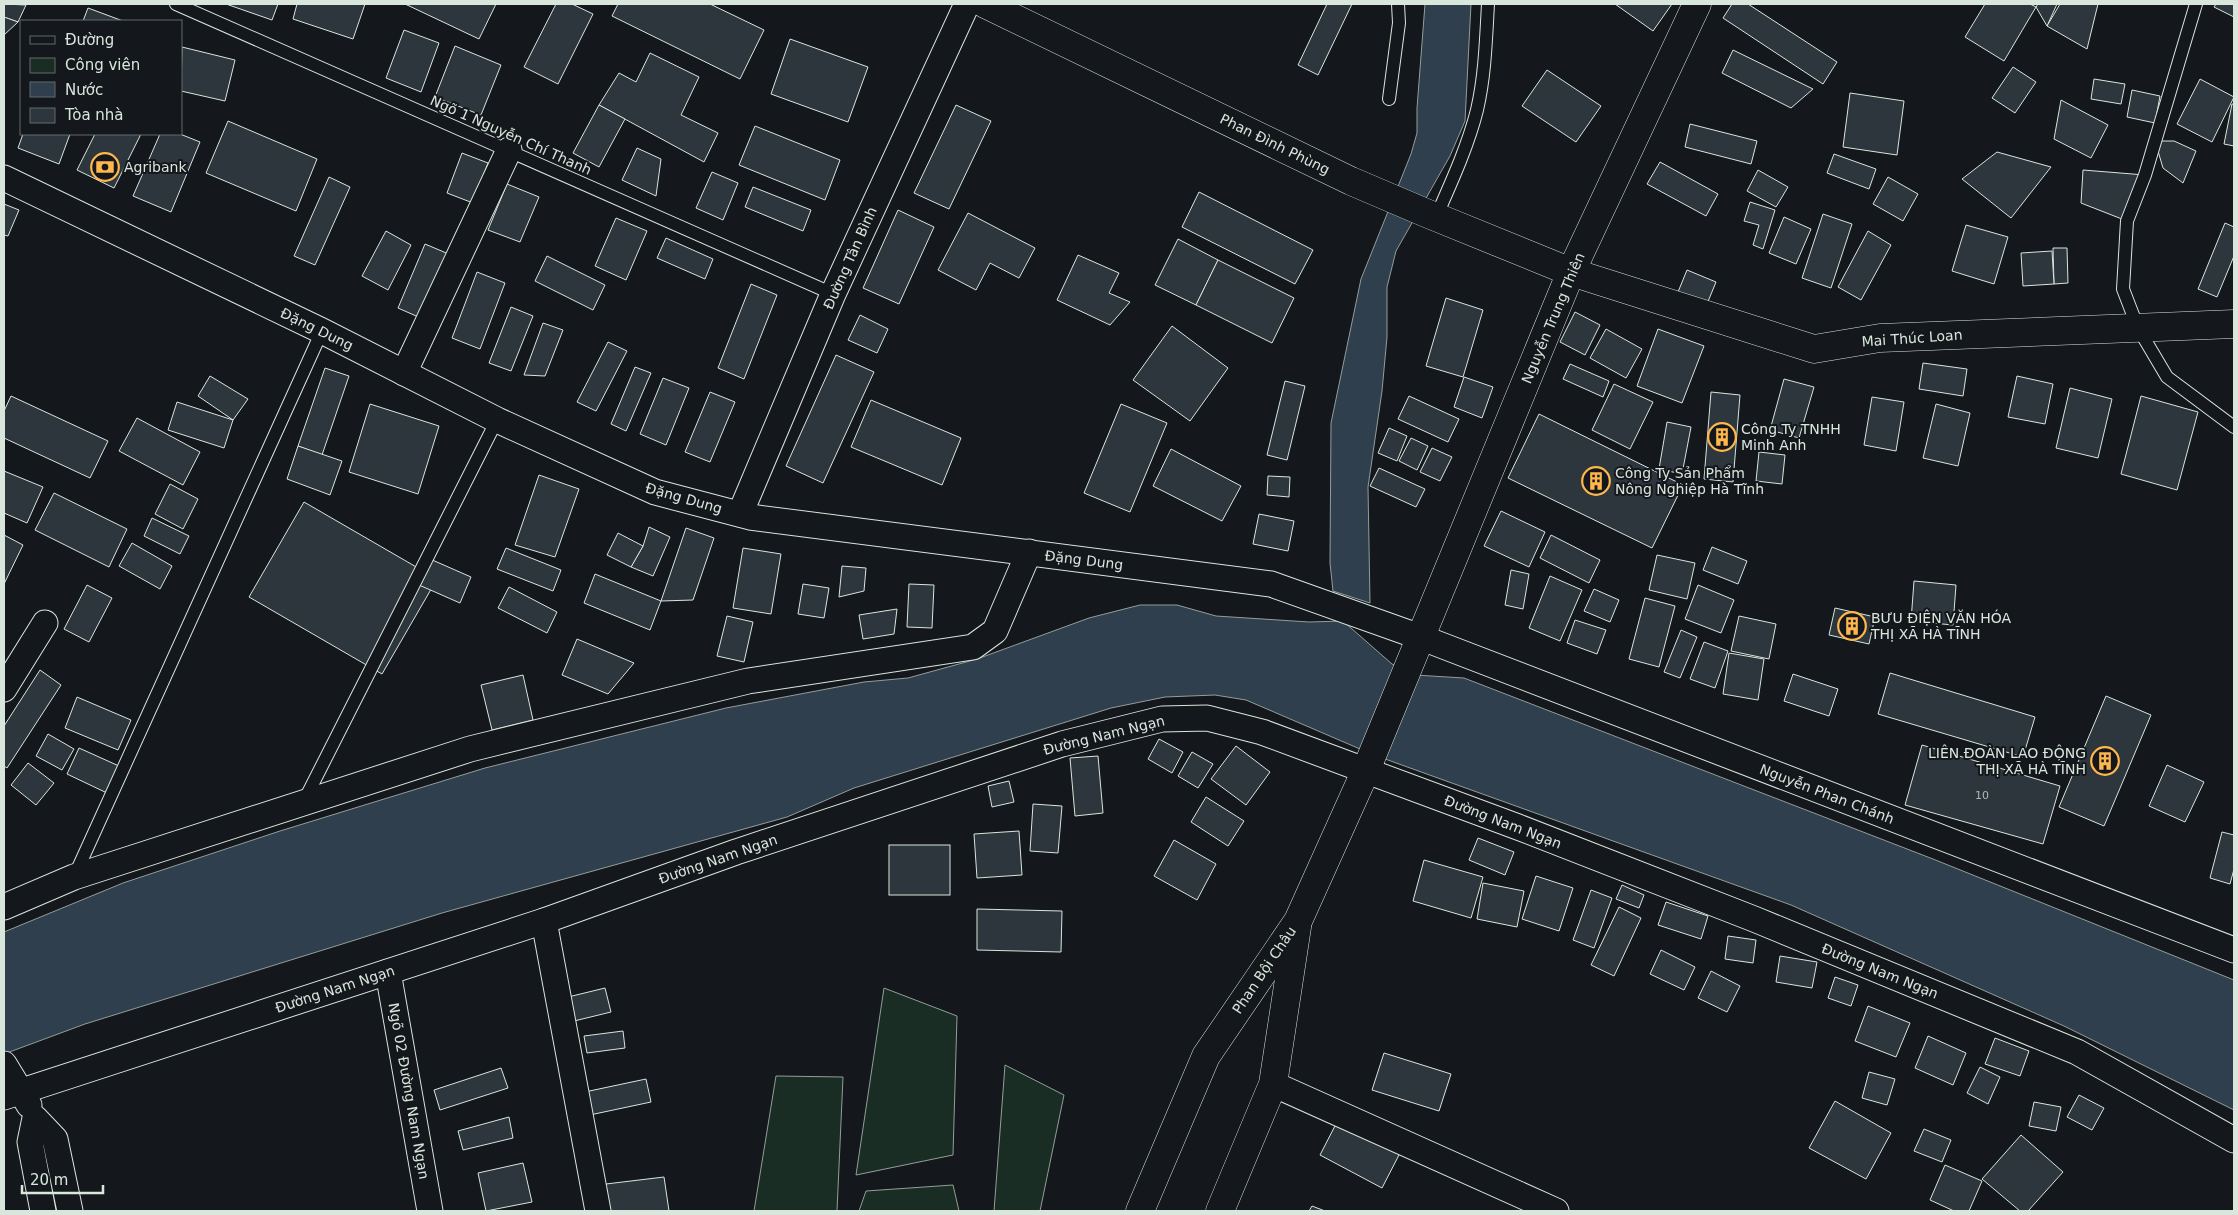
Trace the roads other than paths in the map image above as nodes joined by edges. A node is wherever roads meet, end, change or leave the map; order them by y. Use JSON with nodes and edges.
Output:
{"nodes":[{"id":1,"x":176,"y":4,"type":"edge"},
{"id":2,"x":967,"y":4,"type":"edge"},
{"id":3,"x":985,"y":4,"type":"edge"},
{"id":4,"x":1398,"y":4,"type":"edge"},
{"id":5,"x":1488,"y":4,"type":"edge"},
{"id":6,"x":1697,"y":4,"type":"edge"},
{"id":7,"x":2196,"y":4,"type":"edge"},
{"id":8,"x":1389,"y":98,"type":"dead end"},
{"id":9,"x":509,"y":150,"type":"junction"},
{"id":10,"x":4,"y":178,"type":"edge"},
{"id":11,"x":1431,"y":215,"type":"junction"},
{"id":12,"x":1571,"y":272,"type":"junction"},
{"id":13,"x":834,"y":294,"type":"junction"},
{"id":14,"x":2234,"y":324,"type":"edge"},
{"id":15,"x":2138,"y":328,"type":"junction"},
{"id":16,"x":322,"y":331,"type":"junction"},
{"id":17,"x":404,"y":373,"type":"junction"},
{"id":18,"x":498,"y":420,"type":"junction"},
{"id":19,"x":2234,"y":427,"type":"edge"},
{"id":20,"x":740,"y":514,"type":"junction"},
{"id":21,"x":1029,"y":552,"type":"junction"},
{"id":22,"x":45,"y":623,"type":"dead end"},
{"id":23,"x":1420,"y":637,"type":"junction"},
{"id":24,"x":4,"y":689,"type":"edge"},
{"id":25,"x":1366,"y":770,"type":"junction"},
{"id":26,"x":303,"y":803,"type":"junction"},
{"id":27,"x":74,"y":877,"type":"junction"},
{"id":28,"x":4,"y":907,"type":"edge"},
{"id":29,"x":544,"y":921,"type":"junction"},
{"id":30,"x":1298,"y":921,"type":"junction"},
{"id":31,"x":2234,"y":950,"type":"edge"},
{"id":32,"x":388,"y":972,"type":"junction"},
{"id":33,"x":11,"y":1082,"type":"edge"},
{"id":34,"x":1273,"y":1084,"type":"junction"},
{"id":35,"x":35,"y":1118,"type":"junction"},
{"id":36,"x":2234,"y":1140,"type":"edge"},
{"id":37,"x":43,"y":1211,"type":"edge"},
{"id":38,"x":70,"y":1211,"type":"edge"},
{"id":39,"x":430,"y":1211,"type":"edge"},
{"id":40,"x":598,"y":1211,"type":"edge"},
{"id":41,"x":1140,"y":1211,"type":"edge"},
{"id":42,"x":1220,"y":1211,"type":"edge"},
{"id":43,"x":1556,"y":1211,"type":"edge"}],
"edges":[{"from":1,"to":9,"type":"lane","name":"Ngõ 1 Nguyễn Chí Thanh"},
{"from":2,"to":13,"type":"street","name":"Đường Tân Bình"},
{"from":3,"to":11,"type":"street","name":"Phan Đình Phùng"},
{"from":4,"to":8,"type":"lane"},
{"from":5,"to":11,"type":"lane"},
{"from":6,"to":12,"type":"street","name":"Nguyễn Trung Thiên"},
{"from":7,"to":15,"type":"lane"},
{"from":9,"to":13,"type":"lane","name":"Ngõ 1 Nguyễn Chí Thanh"},
{"from":9,"to":17,"type":"street"},
{"from":10,"to":16,"type":"street","name":"Đặng Dung"},
{"from":11,"to":12,"type":"street","name":"Phan Đình Phùng"},
{"from":12,"to":15,"type":"street","name":"Mai Thúc Loan"},
{"from":12,"to":23,"type":"street","name":"Nguyễn Trung Thiên"},
{"from":13,"to":20,"type":"street","name":"Đường Tân Bình"},
{"from":14,"to":15,"type":"street","name":"Mai Thúc Loan"},
{"from":15,"to":19,"type":"lane"},
{"from":16,"to":17,"type":"street","name":"Đặng Dung"},
{"from":16,"to":27,"type":"lane"},
{"from":17,"to":18,"type":"street","name":"Đặng Dung"},
{"from":18,"to":20,"type":"street","name":"Đặng Dung"},
{"from":18,"to":26,"type":"lane"},
{"from":20,"to":21,"type":"street","name":"Đặng Dung"},
{"from":21,"to":23,"type":"street","name":"Đặng Dung"},
{"from":21,"to":26,"type":"street"},
{"from":22,"to":24,"type":"street"},
{"from":23,"to":25,"type":"street","name":"Nguyễn Trung Thiên"},
{"from":23,"to":31,"type":"street","name":"Nguyễn Phan Chánh"},
{"from":25,"to":29,"type":"street","name":"Đường Nam Ngạn"},
{"from":25,"to":30,"type":"street","name":"Nguyễn Trung Thiên"},
{"from":25,"to":36,"type":"street","name":"Đường Nam Ngạn"},
{"from":26,"to":27,"type":"street"},
{"from":27,"to":28,"type":"street"},
{"from":29,"to":32,"type":"street","name":"Đường Nam Ngạn"},
{"from":29,"to":40,"type":"street"},
{"from":30,"to":34,"type":"street","name":"Phan Bội Châu"},
{"from":30,"to":41,"type":"street","name":"Phan Bội Châu"},
{"from":32,"to":33,"type":"street","name":"Đường Nam Ngạn"},
{"from":32,"to":39,"type":"street","name":"Ngõ 02 Đường Nam Ngạn"},
{"from":33,"to":35,"type":"street"},
{"from":34,"to":42,"type":"street","name":"Phan Bội Châu"},
{"from":34,"to":43,"type":"street"},
{"from":35,"to":37,"type":"street"},
{"from":35,"to":38,"type":"street"}]}
